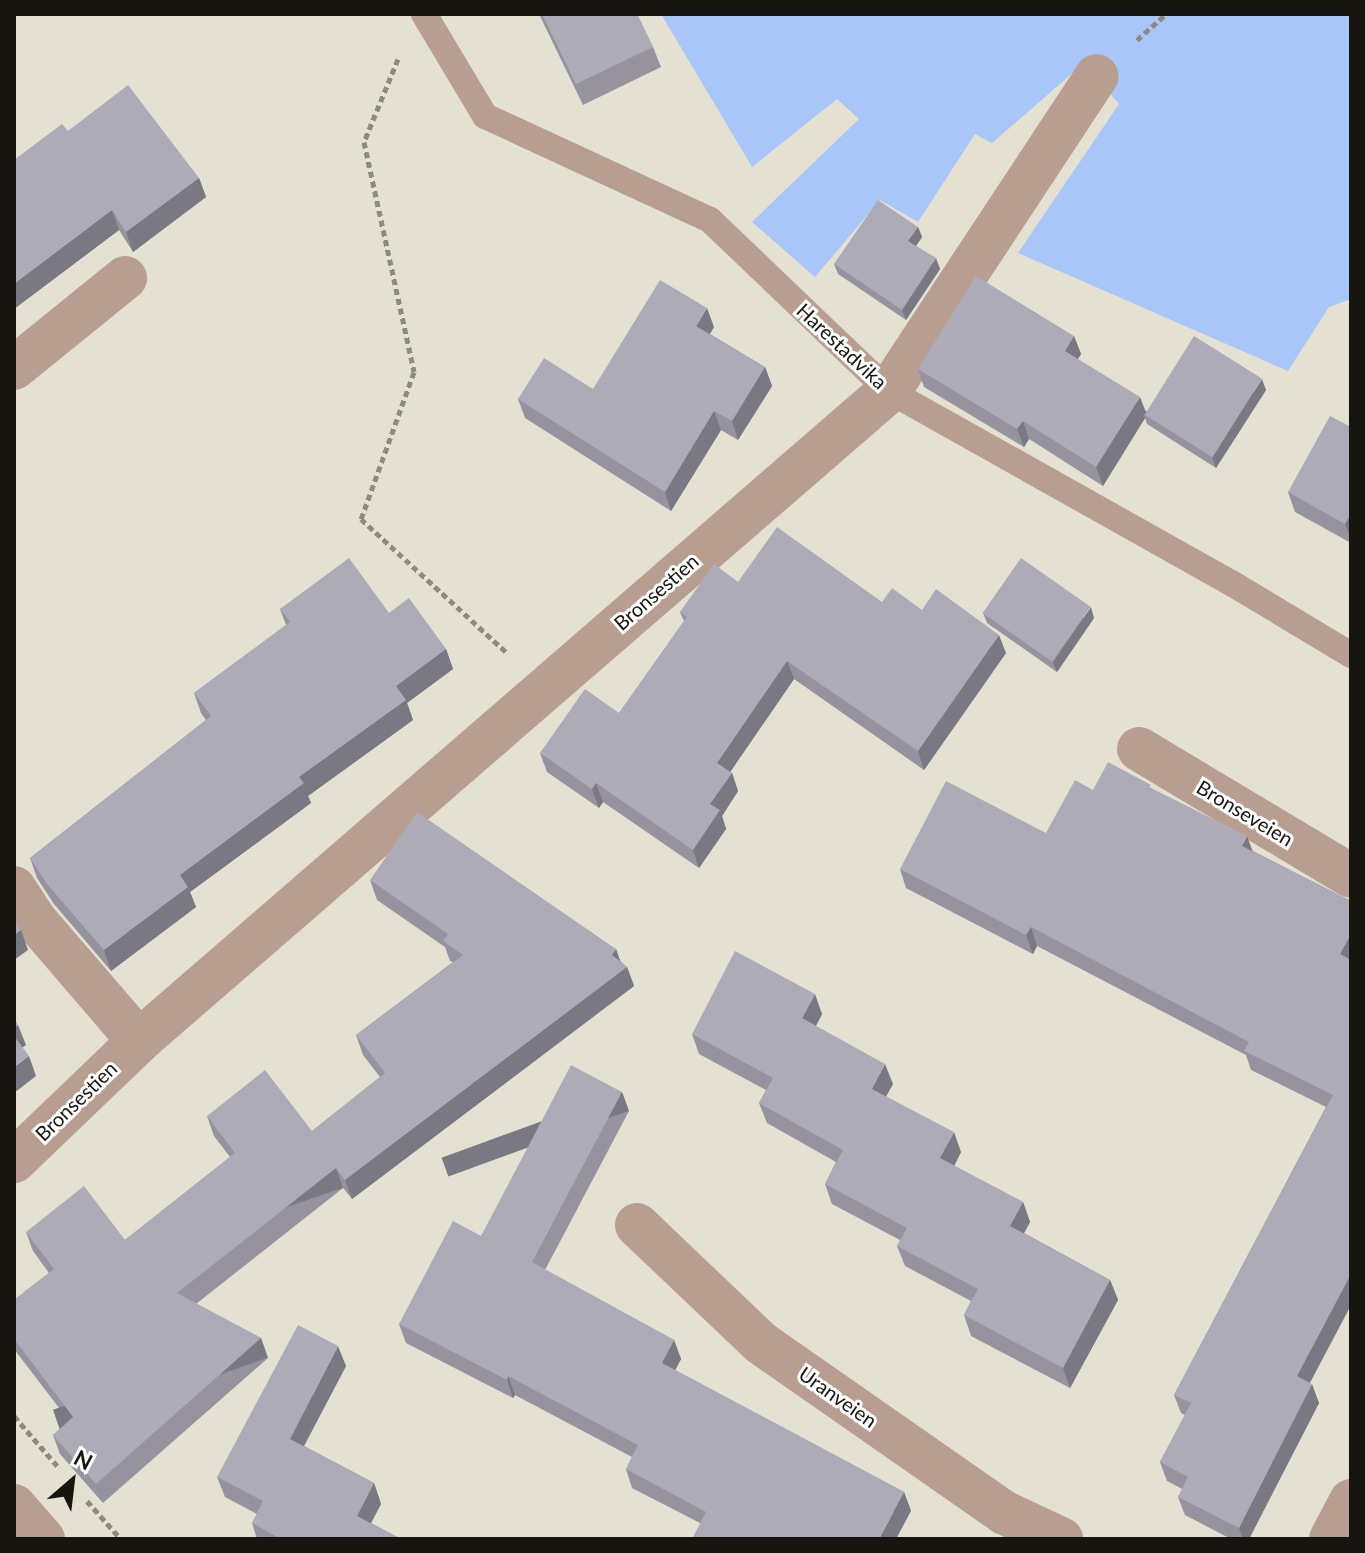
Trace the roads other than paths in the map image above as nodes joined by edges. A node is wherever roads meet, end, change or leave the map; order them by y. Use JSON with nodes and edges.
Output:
{"nodes":[{"id":1,"x":424,"y":14,"type":"edge"},
{"id":2,"x":1097,"y":76,"type":"dead end"},
{"id":3,"x":125,"y":278,"type":"dead end"},
{"id":4,"x":14,"y":368,"type":"edge"},
{"id":5,"x":889,"y":391,"type":"junction"},
{"id":6,"x":1351,"y":655,"type":"edge"},
{"id":7,"x":1139,"y":749,"type":"dead end"},
{"id":8,"x":1351,"y":876,"type":"edge"},
{"id":9,"x":24,"y":903,"type":"edge"},
{"id":10,"x":139,"y":1041,"type":"junction"},
{"id":11,"x":14,"y":1161,"type":"edge"},
{"id":12,"x":637,"y":1225,"type":"dead end"},
{"id":13,"x":1351,"y":1501,"type":"edge"},
{"id":14,"x":14,"y":1506,"type":"edge"},
{"id":15,"x":43,"y":1539,"type":"edge"},
{"id":16,"x":1061,"y":1539,"type":"edge"},
{"id":17,"x":1331,"y":1539,"type":"edge"}],
"edges":[{"from":1,"to":5,"type":"lane","name":"Harestadvika"},
{"from":2,"to":5,"type":"street","name":"Bronsestien"},
{"from":3,"to":4,"type":"street"},
{"from":5,"to":6,"type":"lane","name":"Harestadvika"},
{"from":5,"to":10,"type":"street","name":"Bronsestien"},
{"from":7,"to":8,"type":"street","name":"Bronseveien"},
{"from":9,"to":10,"type":"street"},
{"from":10,"to":11,"type":"street","name":"Bronsestien"},
{"from":12,"to":16,"type":"street","name":"Uranveien"},
{"from":13,"to":17,"type":"street"},
{"from":14,"to":15,"type":"street"}]}
